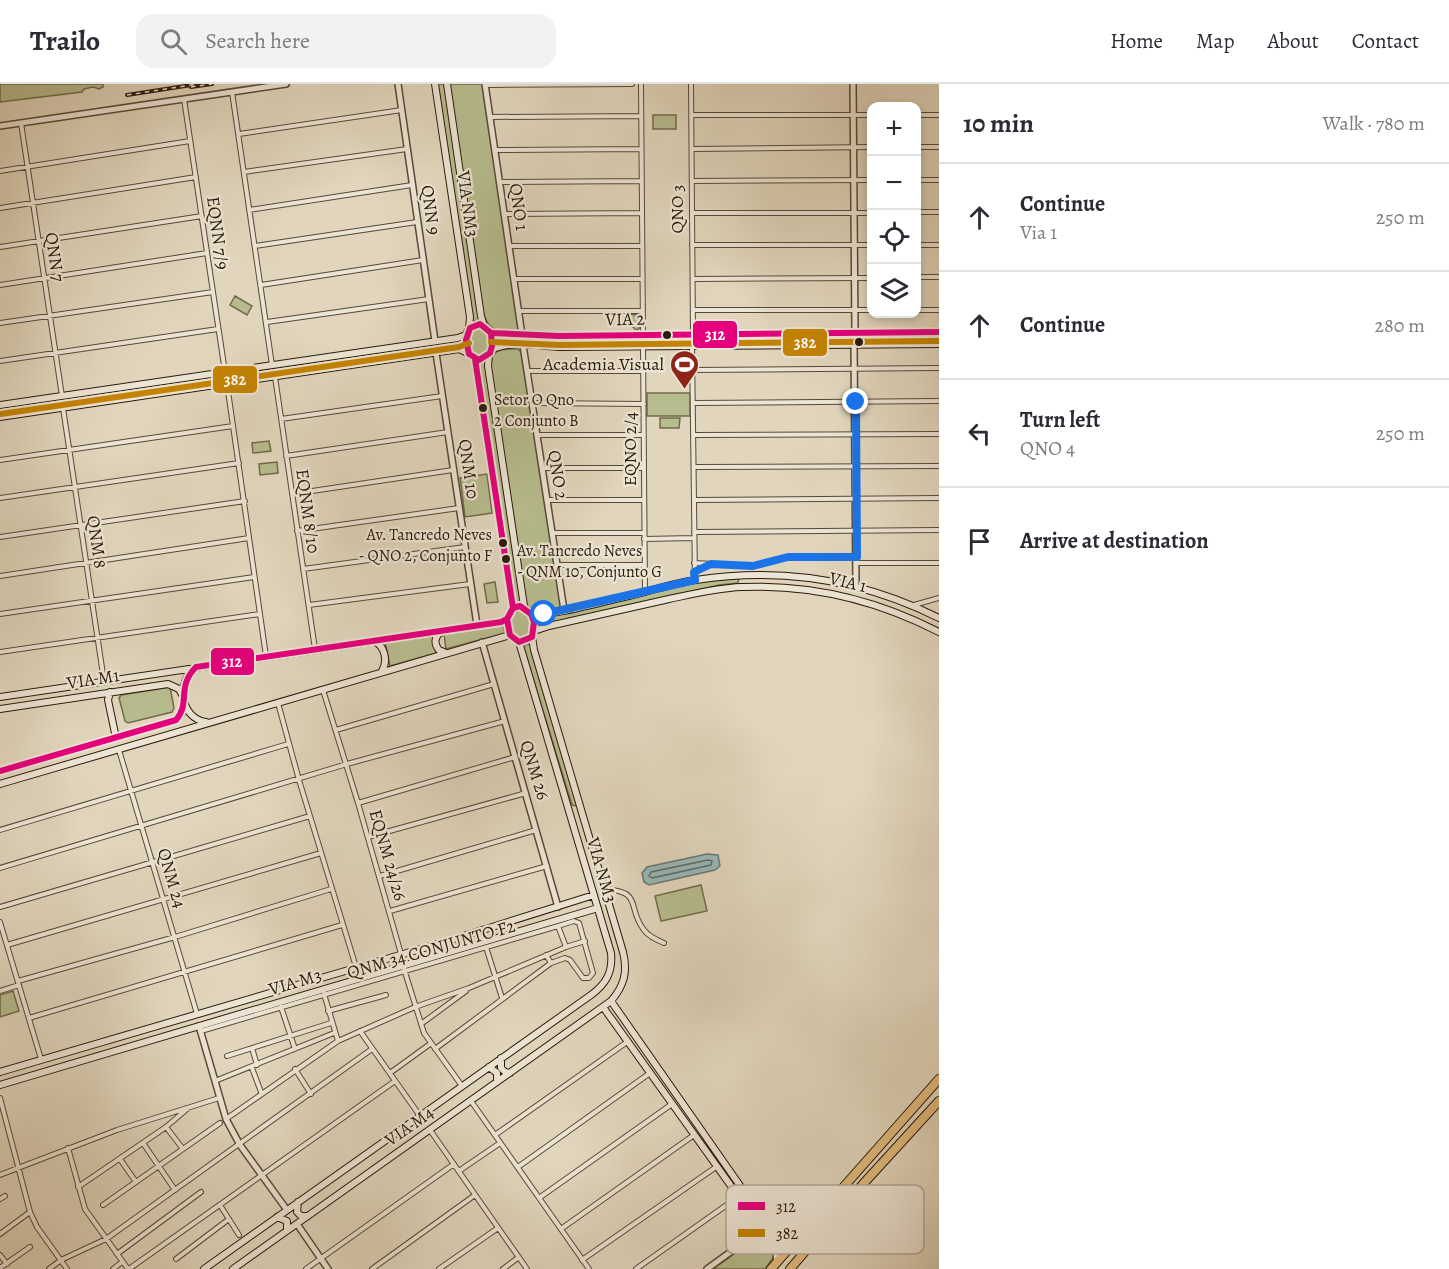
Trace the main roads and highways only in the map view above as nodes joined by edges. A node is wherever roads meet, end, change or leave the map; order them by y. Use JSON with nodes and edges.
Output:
{"nodes":[{"id":1,"x":435,"y":84,"type":"edge"},
{"id":2,"x":447,"y":84,"type":"edge"},
{"id":3,"x":484,"y":326,"type":"junction"},
{"id":4,"x":467,"y":332,"type":"junction"},
{"id":5,"x":938,"y":332,"type":"edge"},
{"id":6,"x":491,"y":333,"type":"junction"},
{"id":7,"x":744,"y":334,"type":"junction"},
{"id":8,"x":756,"y":334,"type":"junction"},
{"id":9,"x":546,"y":335,"type":"junction"},
{"id":10,"x":559,"y":336,"type":"junction"},
{"id":11,"x":743,"y":344,"type":"junction"},
{"id":12,"x":937,"y":344,"type":"edge"},
{"id":13,"x":755,"y":345,"type":"junction"},
{"id":14,"x":546,"y":347,"type":"junction"},
{"id":15,"x":559,"y":347,"type":"junction"},
{"id":16,"x":380,"y":348,"type":"junction"},
{"id":17,"x":491,"y":352,"type":"junction"},
{"id":18,"x":468,"y":353,"type":"junction"},
{"id":19,"x":314,"y":359,"type":"junction"},
{"id":20,"x":475,"y":359,"type":"junction"},
{"id":21,"x":332,"y":368,"type":"junction"},
{"id":22,"x":223,"y":372,"type":"junction"},
{"id":23,"x":271,"y":377,"type":"junction"},
{"id":24,"x":171,"y":380,"type":"junction"},
{"id":25,"x":188,"y":389,"type":"junction"},
{"id":26,"x":127,"y":398,"type":"junction"},
{"id":27,"x":2,"y":405,"type":"edge"},
{"id":28,"x":0,"y":417,"type":"edge"},
{"id":29,"x":755,"y":575,"type":"junction"},
{"id":30,"x":738,"y":576,"type":"junction"},
{"id":31,"x":782,"y":587,"type":"junction"},
{"id":32,"x":710,"y":590,"type":"junction"},
{"id":33,"x":524,"y":606,"type":"junction"},
{"id":34,"x":513,"y":608,"type":"junction"},
{"id":35,"x":531,"y":613,"type":"junction"},
{"id":36,"x":931,"y":614,"type":"junction"},
{"id":37,"x":939,"y":618,"type":"edge"},
{"id":38,"x":507,"y":619,"type":"junction"},
{"id":39,"x":939,"y":630,"type":"edge"},
{"id":40,"x":444,"y":631,"type":"junction"},
{"id":41,"x":533,"y":634,"type":"junction"},
{"id":42,"x":510,"y":635,"type":"junction"},
{"id":43,"x":374,"y":641,"type":"junction"},
{"id":44,"x":519,"y":642,"type":"junction"},
{"id":45,"x":446,"y":653,"type":"junction"},
{"id":46,"x":196,"y":667,"type":"junction"},
{"id":47,"x":382,"y":671,"type":"junction"},
{"id":48,"x":149,"y":675,"type":"junction"},
{"id":49,"x":123,"y":690,"type":"junction"},
{"id":50,"x":110,"y":692,"type":"junction"},
{"id":51,"x":101,"y":694,"type":"junction"},
{"id":52,"x":184,"y":698,"type":"junction"},
{"id":53,"x":0,"y":699,"type":"edge"},
{"id":54,"x":108,"y":700,"type":"junction"},
{"id":55,"x":0,"y":709,"type":"edge"},
{"id":56,"x":210,"y":722,"type":"junction"},
{"id":57,"x":116,"y":738,"type":"junction"},
{"id":58,"x":3,"y":771,"type":"edge"},
{"id":59,"x":8,"y":782,"type":"junction"},
{"id":60,"x":0,"y":784,"type":"edge"},
{"id":61,"x":580,"y":804,"type":"junction"},
{"id":62,"x":568,"y":807,"type":"junction"},
{"id":63,"x":584,"y":819,"type":"junction"},
{"id":64,"x":573,"y":822,"type":"junction"},
{"id":65,"x":594,"y":895,"type":"junction"},
{"id":66,"x":573,"y":902,"type":"junction"},
{"id":67,"x":598,"y":908,"type":"junction"},
{"id":68,"x":578,"y":914,"type":"junction"},
{"id":69,"x":614,"y":920,"type":"junction"},
{"id":70,"x":603,"y":925,"type":"junction"},
{"id":71,"x":619,"y":938,"type":"junction"},
{"id":72,"x":607,"y":939,"type":"junction"},
{"id":73,"x":441,"y":943,"type":"junction"},
{"id":74,"x":444,"y":953,"type":"junction"},
{"id":75,"x":346,"y":970,"type":"junction"},
{"id":76,"x":315,"y":992,"type":"junction"},
{"id":77,"x":242,"y":1001,"type":"junction"},
{"id":78,"x":611,"y":1001,"type":"junction"},
{"id":79,"x":603,"y":1006,"type":"junction"},
{"id":80,"x":183,"y":1018,"type":"junction"},
{"id":81,"x":210,"y":1022,"type":"junction"},
{"id":82,"x":625,"y":1022,"type":"junction"},
{"id":83,"x":617,"y":1027,"type":"junction"},
{"id":84,"x":154,"y":1039,"type":"junction"},
{"id":85,"x":84,"y":1048,"type":"junction"},
{"id":86,"x":501,"y":1058,"type":"junction"},
{"id":87,"x":489,"y":1067,"type":"junction"},
{"id":88,"x":52,"y":1069,"type":"junction"},
{"id":89,"x":0,"y":1072,"type":"edge"},
{"id":90,"x":510,"y":1073,"type":"junction"},
{"id":91,"x":939,"y":1079,"type":"edge"},
{"id":92,"x":497,"y":1082,"type":"junction"},
{"id":93,"x":0,"y":1084,"type":"edge"},
{"id":94,"x":939,"y":1101,"type":"edge"},
{"id":95,"x":879,"y":1148,"type":"junction"},
{"id":96,"x":888,"y":1157,"type":"junction"},
{"id":97,"x":730,"y":1185,"type":"edge"},
{"id":98,"x":735,"y":1185,"type":"edge"},
{"id":99,"x":845,"y":1185,"type":"edge"},
{"id":100,"x":864,"y":1185,"type":"edge"},
{"id":101,"x":299,"y":1202,"type":"junction"},
{"id":102,"x":309,"y":1216,"type":"junction"},
{"id":103,"x":277,"y":1217,"type":"junction"},
{"id":104,"x":287,"y":1231,"type":"junction"},
{"id":105,"x":784,"y":1254,"type":"edge"},
{"id":106,"x":803,"y":1254,"type":"edge"},
{"id":107,"x":774,"y":1266,"type":"edge"},
{"id":108,"x":204,"y":1269,"type":"edge"},
{"id":109,"x":233,"y":1269,"type":"edge"},
{"id":110,"x":790,"y":1269,"type":"edge"}],
"edges":[{"from":1,"to":4,"type":"main road","name":"VIA NM3"},
{"from":2,"to":3,"type":"main road","name":"VIA NM3"},
{"from":3,"to":4,"type":"main road"},
{"from":3,"to":6,"type":"main road"},
{"from":4,"to":16,"type":"main road"},
{"from":4,"to":18,"type":"main road"},
{"from":5,"to":8,"type":"main road","name":"VIA 2"},
{"from":5,"to":12,"type":"main road"},
{"from":6,"to":9,"type":"main road","name":"VIA 2"},
{"from":6,"to":17,"type":"main road"},
{"from":7,"to":8,"type":"main road","name":"VIA 2"},
{"from":7,"to":10,"type":"main road","name":"VIA 2"},
{"from":7,"to":11,"type":"main road"},
{"from":8,"to":13,"type":"main road"},
{"from":9,"to":10,"type":"main road","name":"VIA 2"},
{"from":9,"to":14,"type":"main road"},
{"from":10,"to":15,"type":"main road"},
{"from":11,"to":13,"type":"main road","name":"VIA 2"},
{"from":11,"to":15,"type":"main road","name":"VIA 2"},
{"from":12,"to":13,"type":"main road","name":"VIA 2"},
{"from":14,"to":15,"type":"main road","name":"VIA 2"},
{"from":14,"to":17,"type":"main road","name":"VIA 2"},
{"from":16,"to":19,"type":"main road"},
{"from":16,"to":21,"type":"main road"},
{"from":17,"to":20,"type":"main road"},
{"from":17,"to":33,"type":"main road"},
{"from":18,"to":20,"type":"main road"},
{"from":18,"to":21,"type":"main road"},
{"from":19,"to":22,"type":"main road"},
{"from":19,"to":23,"type":"main road"},
{"from":20,"to":34,"type":"main road"},
{"from":21,"to":23,"type":"main road"},
{"from":22,"to":24,"type":"main road"},
{"from":22,"to":25,"type":"main road"},
{"from":23,"to":25,"type":"main road"},
{"from":24,"to":26,"type":"main road"},
{"from":24,"to":27,"type":"main road"},
{"from":25,"to":26,"type":"main road"},
{"from":26,"to":28,"type":"main road"},
{"from":29,"to":30,"type":"main road","name":"VIA 1"},
{"from":29,"to":31,"type":"main road"},
{"from":29,"to":36,"type":"main road","name":"VIA 1"},
{"from":30,"to":32,"type":"main road"},
{"from":30,"to":35,"type":"main road","name":"VIA 1"},
{"from":31,"to":32,"type":"main road","name":"VIA 1"},
{"from":31,"to":39,"type":"main road","name":"VIA 1"},
{"from":32,"to":41,"type":"main road","name":"VIA 1"},
{"from":33,"to":34,"type":"main road"},
{"from":33,"to":35,"type":"main road"},
{"from":34,"to":38,"type":"main road"},
{"from":35,"to":41,"type":"main road"},
{"from":36,"to":37,"type":"main road","name":"VIA 1"},
{"from":36,"to":39,"type":"main road"},
{"from":38,"to":40,"type":"main road"},
{"from":38,"to":42,"type":"main road"},
{"from":40,"to":43,"type":"main road"},
{"from":40,"to":45,"type":"main road"},
{"from":41,"to":44,"type":"main road"},
{"from":41,"to":61,"type":"main road","name":"VIA NM3"},
{"from":42,"to":44,"type":"main road"},
{"from":42,"to":45,"type":"main road"},
{"from":43,"to":46,"type":"main road"},
{"from":43,"to":47,"type":"main road"},
{"from":44,"to":62,"type":"main road","name":"VIA NM3"},
{"from":45,"to":47,"type":"main road"},
{"from":46,"to":48,"type":"main road"},
{"from":46,"to":52,"type":"main road"},
{"from":47,"to":56,"type":"main road"},
{"from":48,"to":49,"type":"main road"},
{"from":48,"to":53,"type":"main road"},
{"from":49,"to":50,"type":"main road","name":"VIA M1"},
{"from":49,"to":52,"type":"main road","name":"VIA M1"},
{"from":50,"to":51,"type":"main road","name":"VIA M1"},
{"from":50,"to":54,"type":"main road"},
{"from":51,"to":54,"type":"main road"},
{"from":51,"to":55,"type":"main road","name":"VIA M1"},
{"from":52,"to":56,"type":"main road"},
{"from":52,"to":57,"type":"main road"},
{"from":54,"to":57,"type":"main road"},
{"from":56,"to":59,"type":"main road"},
{"from":57,"to":58,"type":"main road"},
{"from":58,"to":59,"type":"main road"},
{"from":59,"to":60,"type":"main road"},
{"from":61,"to":62,"type":"main road"},
{"from":61,"to":63,"type":"main road","name":"VIA NM3"},
{"from":62,"to":64,"type":"main road","name":"VIA NM3"},
{"from":63,"to":64,"type":"main road"},
{"from":63,"to":69,"type":"main road","name":"VIA NM3"},
{"from":64,"to":65,"type":"main road","name":"VIA NM3"},
{"from":65,"to":66,"type":"main road"},
{"from":65,"to":67,"type":"main road","name":"VIA NM3"},
{"from":66,"to":68,"type":"main road"},
{"from":66,"to":73,"type":"main road"},
{"from":67,"to":68,"type":"main road","name":"VIA M3"},
{"from":67,"to":70,"type":"main road","name":"VIA NM3"},
{"from":68,"to":74,"type":"main road","name":"VIA M3"},
{"from":69,"to":70,"type":"main road"},
{"from":69,"to":71,"type":"main road","name":"VIA NM3"},
{"from":70,"to":72,"type":"main road","name":"VIA NM3"},
{"from":71,"to":72,"type":"main road"},
{"from":71,"to":78,"type":"main road","name":"VIA NM3"},
{"from":72,"to":86,"type":"main road","name":"VIA NM3"},
{"from":73,"to":74,"type":"main road"},
{"from":73,"to":75,"type":"main road"},
{"from":74,"to":76,"type":"main road","name":"VIA M3"},
{"from":75,"to":76,"type":"main road"},
{"from":75,"to":77,"type":"main road"},
{"from":76,"to":81,"type":"main road","name":"VIA M3"},
{"from":77,"to":80,"type":"main road"},
{"from":77,"to":81,"type":"main road"},
{"from":78,"to":79,"type":"main road","name":"VIA NM3"},
{"from":78,"to":82,"type":"main road"},
{"from":79,"to":83,"type":"main road"},
{"from":79,"to":90,"type":"main road","name":"VIA M4"},
{"from":80,"to":84,"type":"main road"},
{"from":80,"to":85,"type":"main road"},
{"from":81,"to":84,"type":"main road","name":"VIA M3"},
{"from":82,"to":83,"type":"main road"},
{"from":82,"to":98,"type":"main road"},
{"from":83,"to":97,"type":"main road"},
{"from":84,"to":88,"type":"main road","name":"VIA M3"},
{"from":85,"to":88,"type":"main road"},
{"from":85,"to":89,"type":"main road"},
{"from":86,"to":87,"type":"main road","name":"VIA M4"},
{"from":86,"to":90,"type":"main road"},
{"from":87,"to":92,"type":"main road"},
{"from":87,"to":101,"type":"main road","name":"VIA M4"},
{"from":88,"to":93,"type":"main road","name":"VIA M3"},
{"from":90,"to":92,"type":"main road","name":"VIA M4"},
{"from":91,"to":95,"type":"highway"},
{"from":92,"to":102,"type":"main road","name":"VIA M4"},
{"from":94,"to":96,"type":"highway"},
{"from":95,"to":96,"type":"highway"},
{"from":95,"to":99,"type":"highway"},
{"from":96,"to":100,"type":"highway"},
{"from":101,"to":102,"type":"main road"},
{"from":101,"to":103,"type":"main road","name":"VIA M4"},
{"from":102,"to":104,"type":"main road","name":"VIA M4"},
{"from":103,"to":104,"type":"main road"},
{"from":103,"to":108,"type":"main road","name":"VIA M4"},
{"from":104,"to":109,"type":"main road","name":"VIA M4"},
{"from":105,"to":107,"type":"highway"},
{"from":106,"to":110,"type":"highway"}]}
